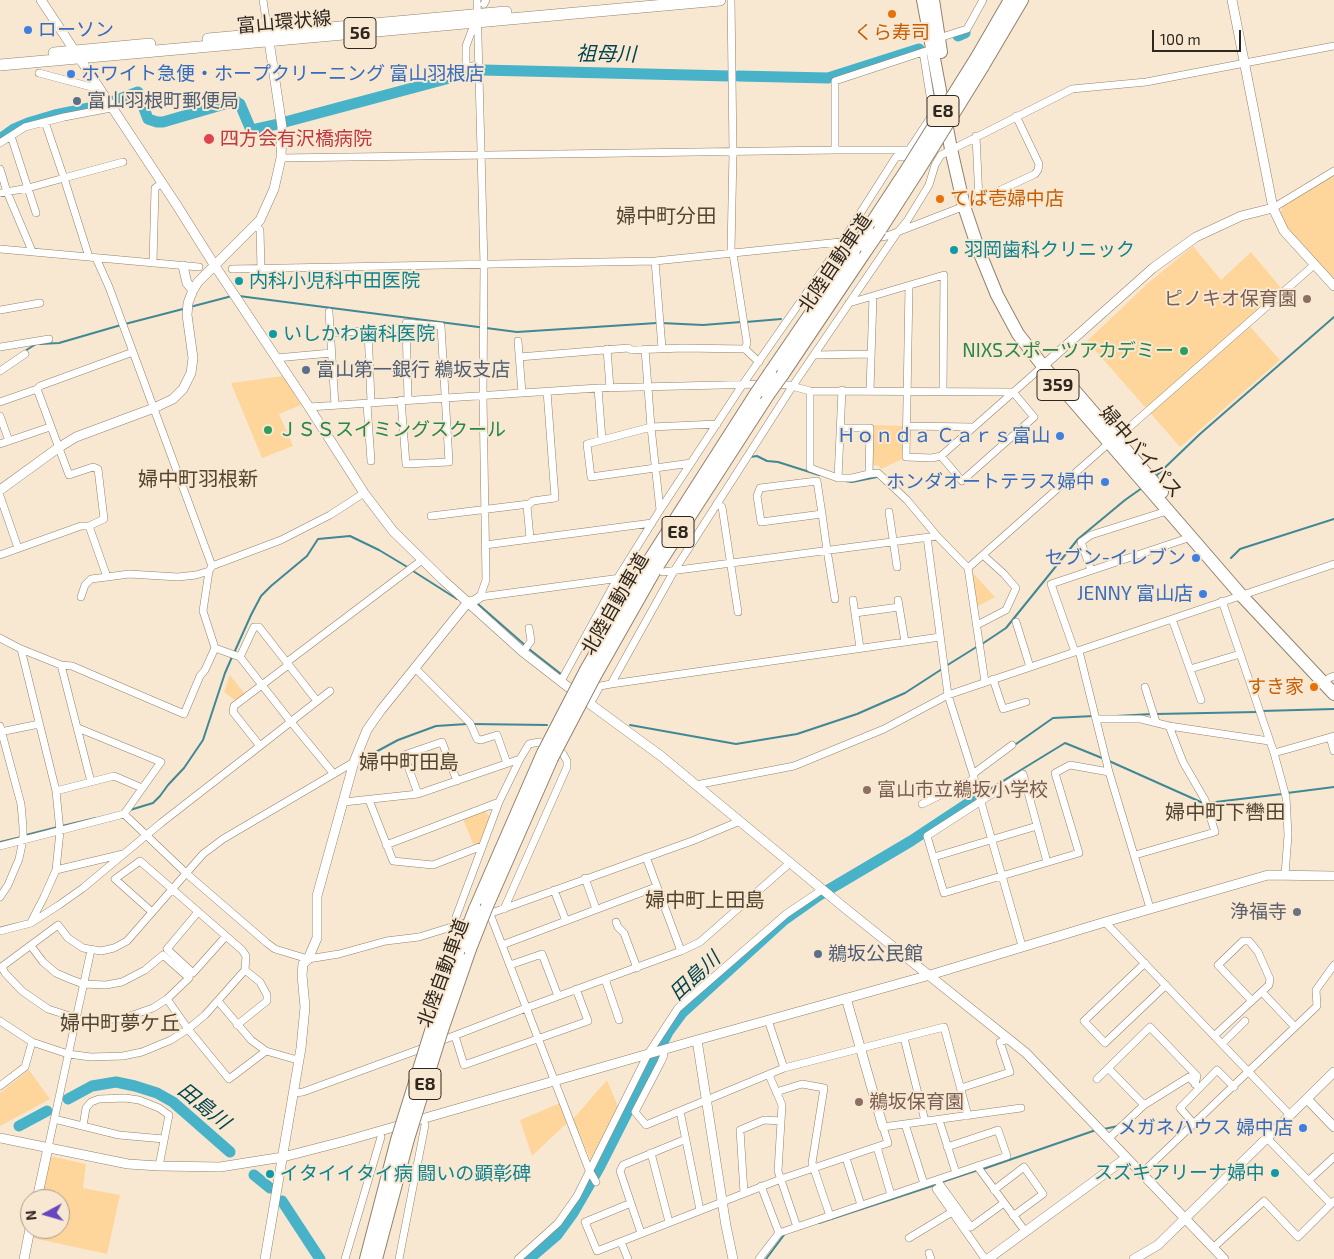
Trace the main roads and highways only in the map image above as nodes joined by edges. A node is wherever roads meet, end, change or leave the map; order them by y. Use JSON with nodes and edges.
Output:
{"nodes":[{"id":1,"x":636,"y":0,"type":"edge"},
{"id":2,"x":720,"y":0,"type":"edge"},
{"id":3,"x":923,"y":0,"type":"edge"},
{"id":4,"x":933,"y":0,"type":"edge"},
{"id":5,"x":1010,"y":0,"type":"edge"},
{"id":6,"x":1022,"y":0,"type":"edge"},
{"id":7,"x":479,"y":12,"type":"edge"},
{"id":8,"x":931,"y":46,"type":"junction"},
{"id":9,"x":76,"y":55,"type":"junction"},
{"id":10,"x":0,"y":58,"type":"edge"},
{"id":11,"x":980,"y":61,"type":"junction"},
{"id":12,"x":0,"y":65,"type":"edge"},
{"id":13,"x":874,"y":230,"type":"junction"},
{"id":14,"x":776,"y":373,"type":"junction"},
{"id":15,"x":1113,"y":441,"type":"junction"},
{"id":16,"x":1244,"y":594,"type":"junction"},
{"id":17,"x":1332,"y":679,"type":"edge"},
{"id":18,"x":1334,"y":694,"type":"edge"},
{"id":19,"x":403,"y":1139,"type":"junction"},
{"id":20,"x":366,"y":1259,"type":"edge"},
{"id":21,"x":376,"y":1259,"type":"edge"}],
"edges":[{"from":1,"to":7,"type":"main road","name":"富山環状線","number":"56"},
{"from":2,"to":7,"type":"main road","name":"富山環状線","number":"56"},
{"from":3,"to":8,"type":"highway","name":"婦中バイパス","number":"359"},
{"from":4,"to":8,"type":"highway","name":"婦中バイパス","number":"359"},
{"from":5,"to":11,"type":"highway","name":"北陸自動車道","number":"E8"},
{"from":6,"to":11,"type":"highway","name":"北陸自動車道","number":"E8"},
{"from":7,"to":9,"type":"main road","name":"富山環状線","number":"56"},
{"from":8,"to":15,"type":"highway","name":"婦中バイパス","number":"359"},
{"from":9,"to":10,"type":"main road","name":"富山環状線","number":"56"},
{"from":9,"to":12,"type":"main road","name":"富山環状線","number":"56"},
{"from":11,"to":13,"type":"highway","name":"北陸自動車道","number":"E8","bridge":true},
{"from":13,"to":14,"type":"highway","name":"北陸自動車道","number":"E8","bridge":true},
{"from":13,"to":14,"type":"highway","name":"北陸自動車道","number":"E8","bridge":true},
{"from":14,"to":19,"type":"highway","name":"北陸自動車道","number":"E8","bridge":true},
{"from":15,"to":16,"type":"highway","name":"婦中バイパス","number":"359"},
{"from":15,"to":16,"type":"highway","name":"婦中バイパス","number":"359"},
{"from":16,"to":17,"type":"highway","name":"婦中バイパス","number":"359"},
{"from":16,"to":18,"type":"highway","name":"婦中バイパス","number":"359"},
{"from":19,"to":20,"type":"highway","name":"北陸自動車道","number":"E8"},
{"from":19,"to":21,"type":"highway","name":"北陸自動車道","number":"E8"}]}
